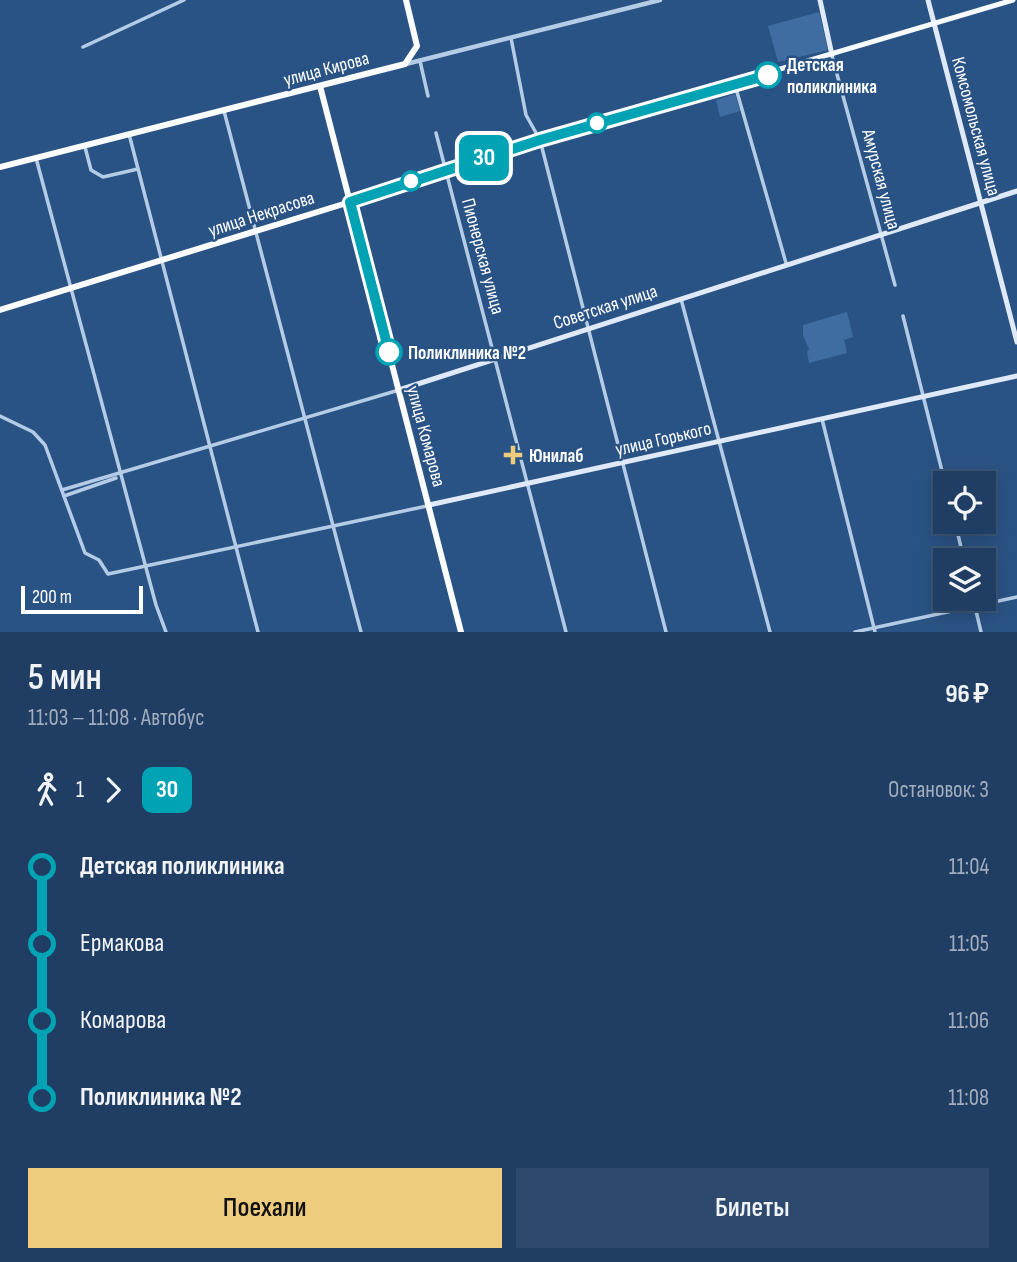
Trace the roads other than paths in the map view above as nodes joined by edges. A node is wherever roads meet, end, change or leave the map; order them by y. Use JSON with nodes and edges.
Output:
{"nodes":[{"id":1,"x":184,"y":0,"type":"edge"},
{"id":2,"x":405,"y":0,"type":"edge"},
{"id":3,"x":660,"y":0,"type":"edge"},
{"id":4,"x":820,"y":0,"type":"edge"},
{"id":5,"x":928,"y":0,"type":"edge"},
{"id":6,"x":1013,"y":0,"type":"edge"},
{"id":7,"x":934,"y":24,"type":"junction"},
{"id":8,"x":510,"y":38,"type":"junction"},
{"id":9,"x":416,"y":46,"type":"junction"},
{"id":10,"x":83,"y":47,"type":"dead end"},
{"id":11,"x":832,"y":55,"type":"junction"},
{"id":12,"x":420,"y":60,"type":"junction"},
{"id":13,"x":405,"y":64,"type":"junction"},
{"id":14,"x":735,"y":85,"type":"junction"},
{"id":15,"x":320,"y":86,"type":"junction"},
{"id":16,"x":428,"y":96,"type":"dead end"},
{"id":17,"x":224,"y":111,"type":"junction"},
{"id":18,"x":436,"y":133,"type":"dead end"},
{"id":19,"x":129,"y":134,"type":"junction"},
{"id":20,"x":540,"y":140,"type":"junction"},
{"id":21,"x":85,"y":145,"type":"junction"},
{"id":22,"x":36,"y":158,"type":"junction"},
{"id":23,"x":0,"y":167,"type":"edge"},
{"id":24,"x":138,"y":169,"type":"junction"},
{"id":25,"x":445,"y":171,"type":"junction"},
{"id":26,"x":1017,"y":191,"type":"edge"},
{"id":27,"x":350,"y":202,"type":"junction"},
{"id":28,"x":981,"y":202,"type":"junction"},
{"id":29,"x":256,"y":231,"type":"junction"},
{"id":30,"x":881,"y":233,"type":"junction"},
{"id":31,"x":163,"y":261,"type":"junction"},
{"id":32,"x":786,"y":263,"type":"junction"},
{"id":33,"x":895,"y":285,"type":"dead end"},
{"id":34,"x":72,"y":290,"type":"junction"},
{"id":35,"x":681,"y":298,"type":"junction"},
{"id":36,"x":0,"y":310,"type":"edge"},
{"id":37,"x":903,"y":316,"type":"dead end"},
{"id":38,"x":589,"y":328,"type":"junction"},
{"id":39,"x":1017,"y":342,"type":"edge"},
{"id":40,"x":495,"y":358,"type":"junction"},
{"id":41,"x":1017,"y":376,"type":"edge"},
{"id":42,"x":399,"y":390,"type":"junction"},
{"id":43,"x":923,"y":397,"type":"junction"},
{"id":44,"x":0,"y":416,"type":"edge"},
{"id":45,"x":303,"y":418,"type":"junction"},
{"id":46,"x":822,"y":419,"type":"junction"},
{"id":47,"x":721,"y":441,"type":"junction"},
{"id":48,"x":209,"y":446,"type":"junction"},
{"id":49,"x":623,"y":463,"type":"junction"},
{"id":50,"x":942,"y":471,"type":"edge"},
{"id":51,"x":121,"y":475,"type":"junction"},
{"id":52,"x":527,"y":484,"type":"junction"},
{"id":53,"x":63,"y":493,"type":"junction"},
{"id":54,"x":429,"y":505,"type":"junction"},
{"id":55,"x":334,"y":526,"type":"junction"},
{"id":56,"x":235,"y":547,"type":"junction"},
{"id":57,"x":148,"y":568,"type":"junction"},
{"id":58,"x":1017,"y":597,"type":"edge"},
{"id":59,"x":996,"y":602,"type":"edge"},
{"id":60,"x":954,"y":611,"type":"edge"},
{"id":61,"x":976,"y":611,"type":"edge"},
{"id":62,"x":874,"y":630,"type":"edge"},
{"id":63,"x":166,"y":632,"type":"edge"},
{"id":64,"x":258,"y":632,"type":"edge"},
{"id":65,"x":361,"y":632,"type":"edge"},
{"id":66,"x":461,"y":632,"type":"edge"},
{"id":67,"x":566,"y":632,"type":"edge"},
{"id":68,"x":666,"y":632,"type":"edge"},
{"id":69,"x":770,"y":632,"type":"edge"},
{"id":70,"x":855,"y":632,"type":"edge"},
{"id":71,"x":981,"y":632,"type":"edge"}],
"edges":[{"from":1,"to":10,"type":"street"},
{"from":2,"to":9,"type":"highway"},
{"from":3,"to":8,"type":"street","name":"улица Кирова"},
{"from":4,"to":11,"type":"main road","name":"Амурская улица"},
{"from":5,"to":7,"type":"main road","name":"Комсомольская улица"},
{"from":6,"to":7,"type":"main road","name":"улица Некрасова"},
{"from":7,"to":11,"type":"main road","name":"улица Некрасова"},
{"from":7,"to":28,"type":"main road","name":"Комсомольская улица"},
{"from":8,"to":12,"type":"street","name":"улица Кирова"},
{"from":8,"to":20,"type":"street"},
{"from":9,"to":12,"type":"street"},
{"from":9,"to":13,"type":"highway"},
{"from":11,"to":14,"type":"main road","name":"улица Некрасова"},
{"from":11,"to":30,"type":"street","name":"Амурская улица"},
{"from":12,"to":13,"type":"street","name":"улица Кирова"},
{"from":12,"to":16,"type":"street"},
{"from":13,"to":15,"type":"highway","name":"улица Кирова"},
{"from":14,"to":20,"type":"main road","name":"улица Некрасова"},
{"from":14,"to":32,"type":"street"},
{"from":15,"to":17,"type":"highway","name":"улица Кирова"},
{"from":15,"to":27,"type":"highway","name":"улица Комарова"},
{"from":17,"to":19,"type":"highway","name":"улица Кирова"},
{"from":17,"to":29,"type":"street"},
{"from":18,"to":25,"type":"street","name":"Пионерская улица"},
{"from":19,"to":21,"type":"highway","name":"улица Кирова"},
{"from":19,"to":24,"type":"street"},
{"from":20,"to":25,"type":"main road","name":"улица Некрасова"},
{"from":20,"to":38,"type":"street"},
{"from":21,"to":22,"type":"highway","name":"улица Кирова"},
{"from":21,"to":24,"type":"street"},
{"from":22,"to":23,"type":"highway","name":"улица Кирова"},
{"from":22,"to":34,"type":"street"},
{"from":24,"to":31,"type":"street"},
{"from":25,"to":27,"type":"main road","name":"улица Некрасова"},
{"from":25,"to":40,"type":"street","name":"Пионерская улица"},
{"from":26,"to":28,"type":"main road","name":"Советская улица"},
{"from":27,"to":29,"type":"highway","name":"улица Некрасова"},
{"from":27,"to":42,"type":"highway","name":"улица Комарова"},
{"from":28,"to":30,"type":"main road","name":"Советская улица"},
{"from":28,"to":39,"type":"main road","name":"Комсомольская улица"},
{"from":29,"to":31,"type":"highway","name":"улица Некрасова"},
{"from":29,"to":45,"type":"street"},
{"from":30,"to":32,"type":"main road","name":"Советская улица"},
{"from":30,"to":33,"type":"street","name":"Амурская улица"},
{"from":31,"to":34,"type":"highway","name":"улица Некрасова"},
{"from":31,"to":48,"type":"street"},
{"from":32,"to":35,"type":"main road","name":"Советская улица"},
{"from":34,"to":36,"type":"highway","name":"улица Некрасова"},
{"from":34,"to":51,"type":"street"},
{"from":35,"to":38,"type":"main road","name":"Советская улица"},
{"from":35,"to":47,"type":"street"},
{"from":37,"to":43,"type":"street"},
{"from":38,"to":40,"type":"main road","name":"Советская улица"},
{"from":38,"to":49,"type":"street"},
{"from":40,"to":42,"type":"main road","name":"Советская улица"},
{"from":40,"to":52,"type":"street","name":"Пионерская улица"},
{"from":41,"to":43,"type":"main road","name":"улица Горького"},
{"from":42,"to":45,"type":"street","name":"Советская улица"},
{"from":42,"to":54,"type":"highway","name":"улица Комарова"},
{"from":43,"to":46,"type":"main road","name":"улица Горького"},
{"from":43,"to":50,"type":"street"},
{"from":44,"to":53,"type":"street"},
{"from":45,"to":48,"type":"street","name":"Советская улица"},
{"from":45,"to":55,"type":"street"},
{"from":46,"to":47,"type":"main road","name":"улица Горького"},
{"from":46,"to":62,"type":"street"},
{"from":47,"to":49,"type":"main road","name":"улица Горького"},
{"from":47,"to":69,"type":"street"},
{"from":48,"to":51,"type":"street","name":"Советская улица"},
{"from":48,"to":56,"type":"street"},
{"from":49,"to":52,"type":"main road","name":"улица Горького"},
{"from":49,"to":68,"type":"street"},
{"from":51,"to":53,"type":"street","name":"Советская улица"},
{"from":51,"to":57,"type":"street"},
{"from":52,"to":54,"type":"main road","name":"улица Горького"},
{"from":52,"to":67,"type":"street","name":"Пионерская улица"},
{"from":53,"to":57,"type":"street","name":"улица Горького"},
{"from":54,"to":55,"type":"street","name":"улица Горького"},
{"from":54,"to":66,"type":"highway","name":"улица Комарова"},
{"from":55,"to":56,"type":"street","name":"улица Горького"},
{"from":55,"to":65,"type":"street"},
{"from":56,"to":57,"type":"street","name":"улица Горького"},
{"from":56,"to":64,"type":"street"},
{"from":57,"to":63,"type":"street"},
{"from":58,"to":59,"type":"street"},
{"from":60,"to":62,"type":"street"},
{"from":61,"to":71,"type":"street"},
{"from":62,"to":70,"type":"street"}]}
